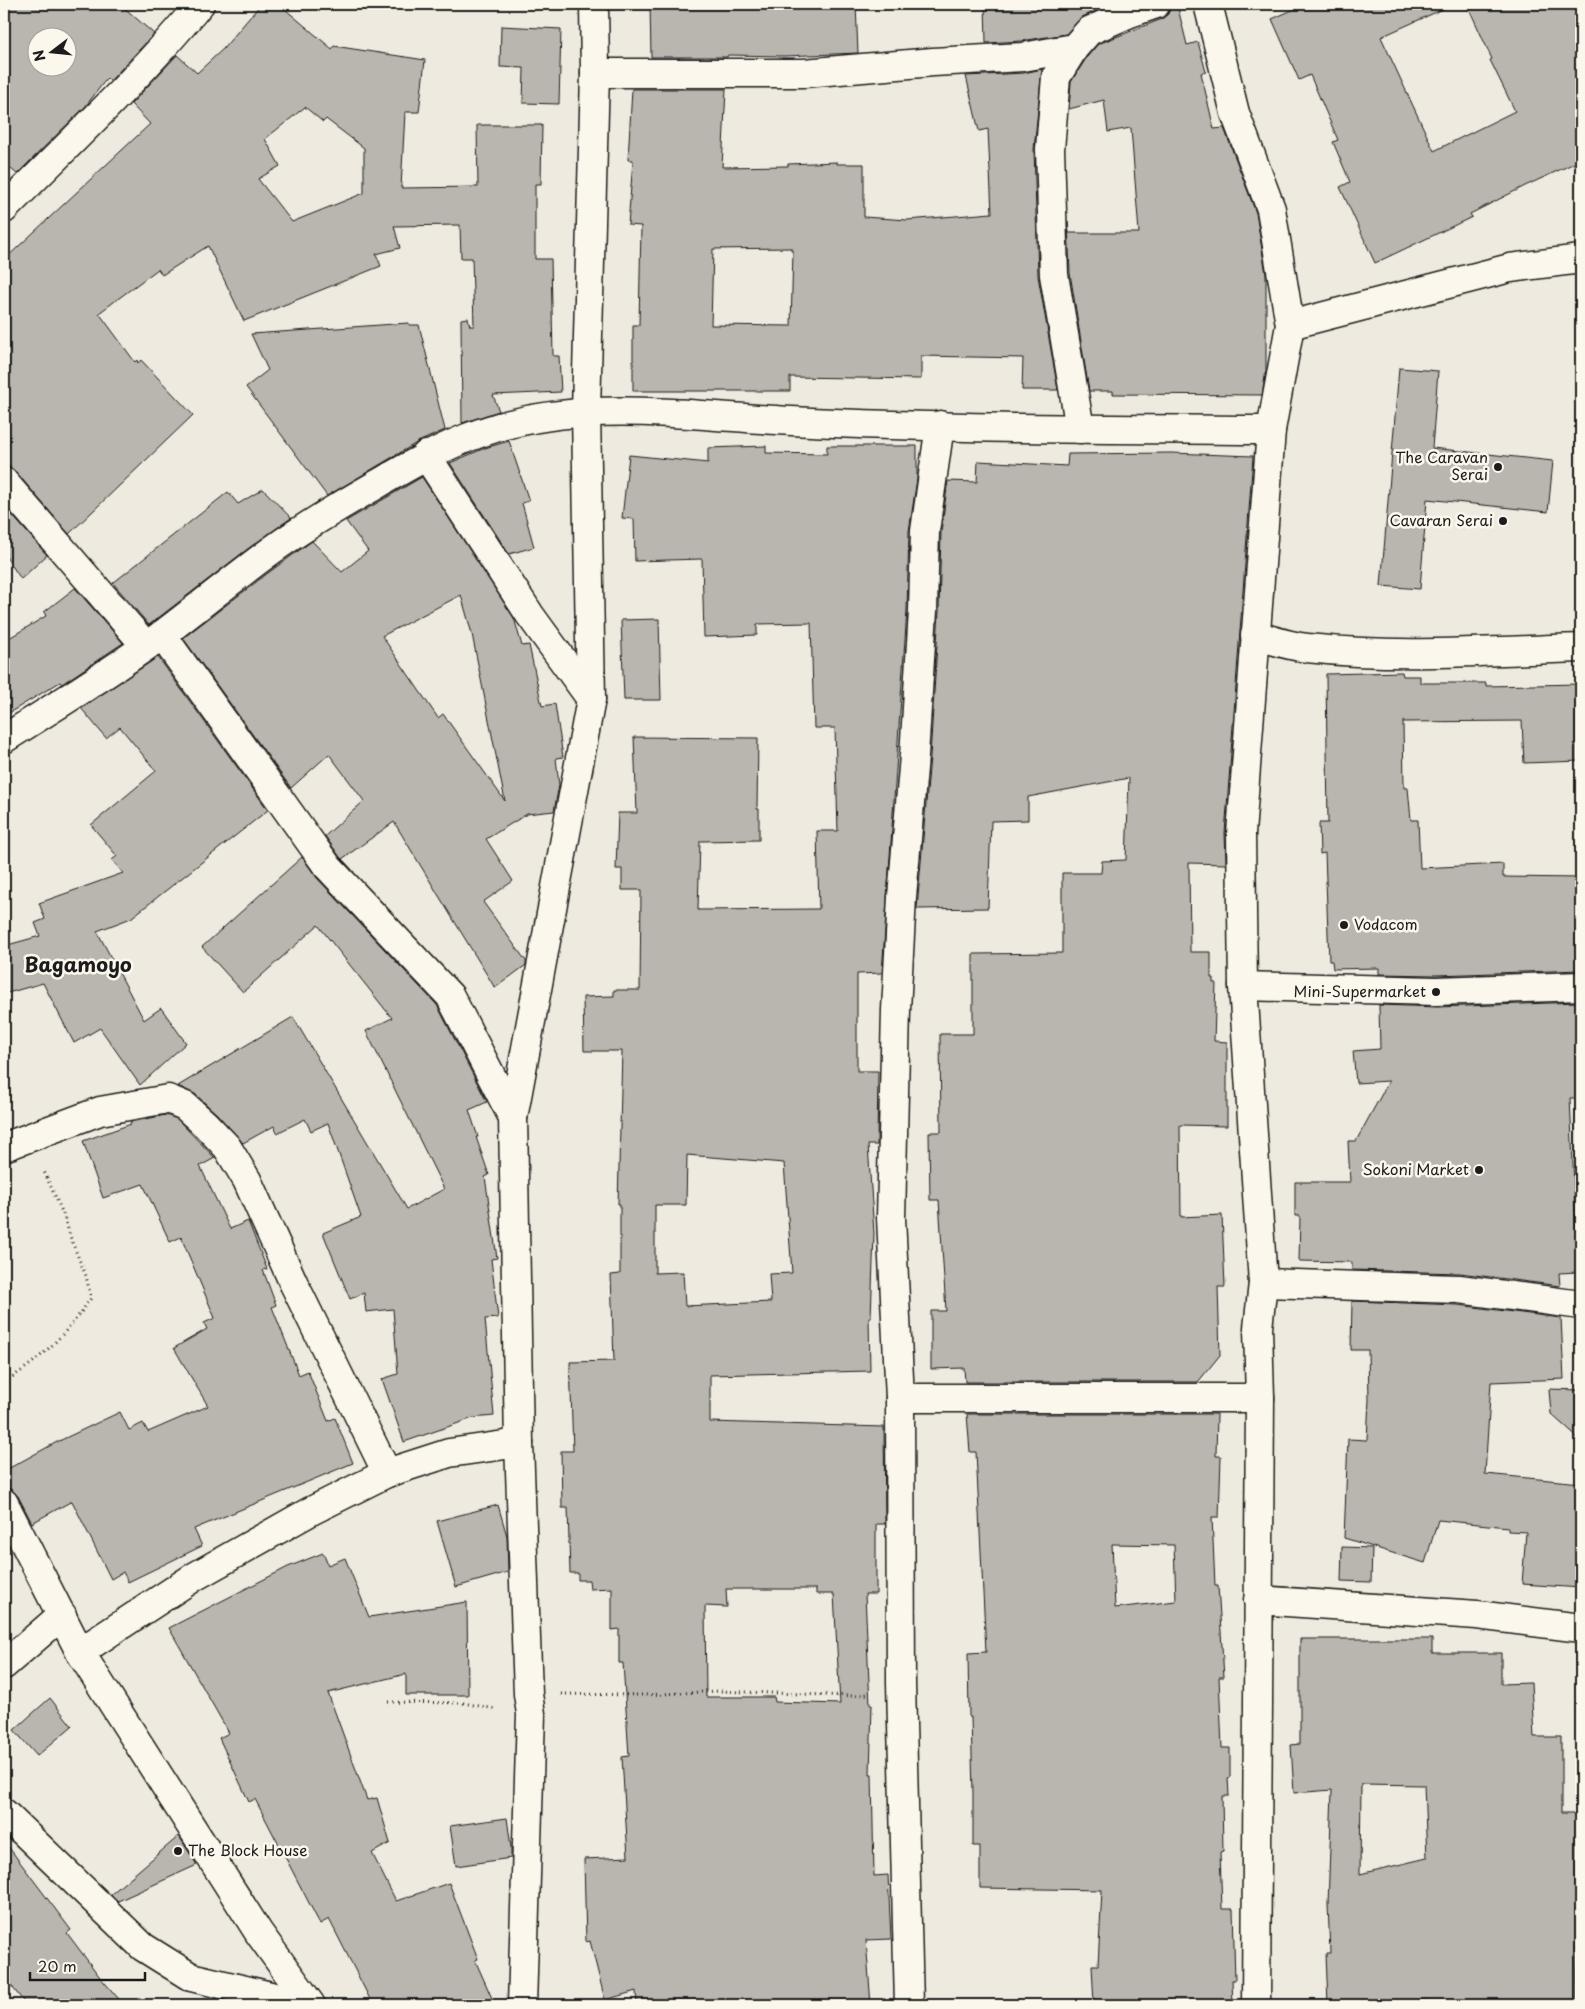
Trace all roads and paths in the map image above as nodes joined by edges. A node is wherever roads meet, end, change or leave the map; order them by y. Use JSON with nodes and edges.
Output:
{"nodes":[{"id":1,"x":200,"y":4,"type":"edge"},
{"id":2,"x":594,"y":4,"type":"edge"},
{"id":3,"x":1156,"y":4,"type":"edge"},
{"id":4,"x":1208,"y":4,"type":"edge"},
{"id":5,"x":1074,"y":48,"type":"junction"},
{"id":6,"x":595,"y":73,"type":"junction"},
{"id":7,"x":4,"y":209,"type":"edge"},
{"id":8,"x":1581,"y":259,"type":"edge"},
{"id":9,"x":1290,"y":325,"type":"junction"},
{"id":10,"x":586,"y":411,"type":"junction"},
{"id":11,"x":940,"y":425,"type":"junction"},
{"id":12,"x":1080,"y":429,"type":"junction"},
{"id":13,"x":1271,"y":430,"type":"junction"},
{"id":14,"x":426,"y":455,"type":"junction"},
{"id":15,"x":4,"y":482,"type":"edge"},
{"id":16,"x":1255,"y":635,"type":"junction"},
{"id":17,"x":154,"y":641,"type":"junction"},
{"id":18,"x":1581,"y":648,"type":"edge"},
{"id":19,"x":591,"y":699,"type":"junction"},
{"id":20,"x":4,"y":740,"type":"edge"},
{"id":21,"x":1243,"y":986,"type":"junction"},
{"id":22,"x":1581,"y":986,"type":"edge"},
{"id":23,"x":513,"y":1118,"type":"junction"},
{"id":24,"x":16,"y":1142,"type":"edge"},
{"id":25,"x":1263,"y":1283,"type":"junction"},
{"id":26,"x":1581,"y":1306,"type":"edge"},
{"id":27,"x":4,"y":1382,"type":"edge"},
{"id":28,"x":900,"y":1398,"type":"junction"},
{"id":29,"x":1260,"y":1398,"type":"junction"},
{"id":30,"x":519,"y":1443,"type":"junction"},
{"id":31,"x":387,"y":1472,"type":"junction"},
{"id":32,"x":4,"y":1503,"type":"edge"},
{"id":33,"x":1258,"y":1600,"type":"junction"},
{"id":34,"x":62,"y":1615,"type":"junction"},
{"id":35,"x":1581,"y":1628,"type":"edge"},
{"id":36,"x":80,"y":1652,"type":"junction"},
{"id":37,"x":4,"y":1665,"type":"edge"},
{"id":38,"x":901,"y":1683,"type":"junction"},
{"id":39,"x":388,"y":1702,"type":"dead end"},
{"id":40,"x":530,"y":1704,"type":"junction"},
{"id":41,"x":4,"y":1814,"type":"edge"},
{"id":42,"x":310,"y":2005,"type":"edge"},
{"id":43,"x":522,"y":2005,"type":"edge"},
{"id":44,"x":909,"y":2005,"type":"edge"},
{"id":45,"x":1256,"y":2005,"type":"edge"}],
"edges":[{"from":1,"to":7,"type":"street"},
{"from":2,"to":6,"type":"street"},
{"from":3,"to":5,"type":"street"},
{"from":4,"to":9,"type":"street"},
{"from":5,"to":6,"type":"street"},
{"from":5,"to":12,"type":"street"},
{"from":6,"to":10,"type":"street"},
{"from":8,"to":9,"type":"street"},
{"from":9,"to":13,"type":"street"},
{"from":10,"to":11,"type":"street"},
{"from":10,"to":14,"type":"street"},
{"from":10,"to":19,"type":"street"},
{"from":11,"to":12,"type":"street"},
{"from":11,"to":28,"type":"street"},
{"from":12,"to":13,"type":"street"},
{"from":13,"to":16,"type":"street"},
{"from":14,"to":17,"type":"street"},
{"from":14,"to":19,"type":"street"},
{"from":15,"to":17,"type":"street"},
{"from":16,"to":18,"type":"street"},
{"from":16,"to":21,"type":"street"},
{"from":17,"to":20,"type":"street"},
{"from":17,"to":23,"type":"street"},
{"from":19,"to":23,"type":"street"},
{"from":21,"to":22,"type":"street"},
{"from":21,"to":25,"type":"street"},
{"from":23,"to":30,"type":"street"},
{"from":24,"to":27,"type":"path"},
{"from":24,"to":31,"type":"street"},
{"from":25,"to":26,"type":"street"},
{"from":25,"to":29,"type":"street"},
{"from":28,"to":29,"type":"street"},
{"from":28,"to":38,"type":"street"},
{"from":29,"to":33,"type":"street"},
{"from":30,"to":31,"type":"street"},
{"from":30,"to":40,"type":"street"},
{"from":31,"to":36,"type":"street"},
{"from":32,"to":34,"type":"street"},
{"from":33,"to":35,"type":"street"},
{"from":33,"to":45,"type":"street"},
{"from":34,"to":36,"type":"street"},
{"from":34,"to":37,"type":"street"},
{"from":36,"to":42,"type":"street"},
{"from":38,"to":40,"type":"path"},
{"from":38,"to":44,"type":"street"},
{"from":39,"to":40,"type":"path"},
{"from":40,"to":43,"type":"street"},
{"from":41,"to":42,"type":"street"}]}
